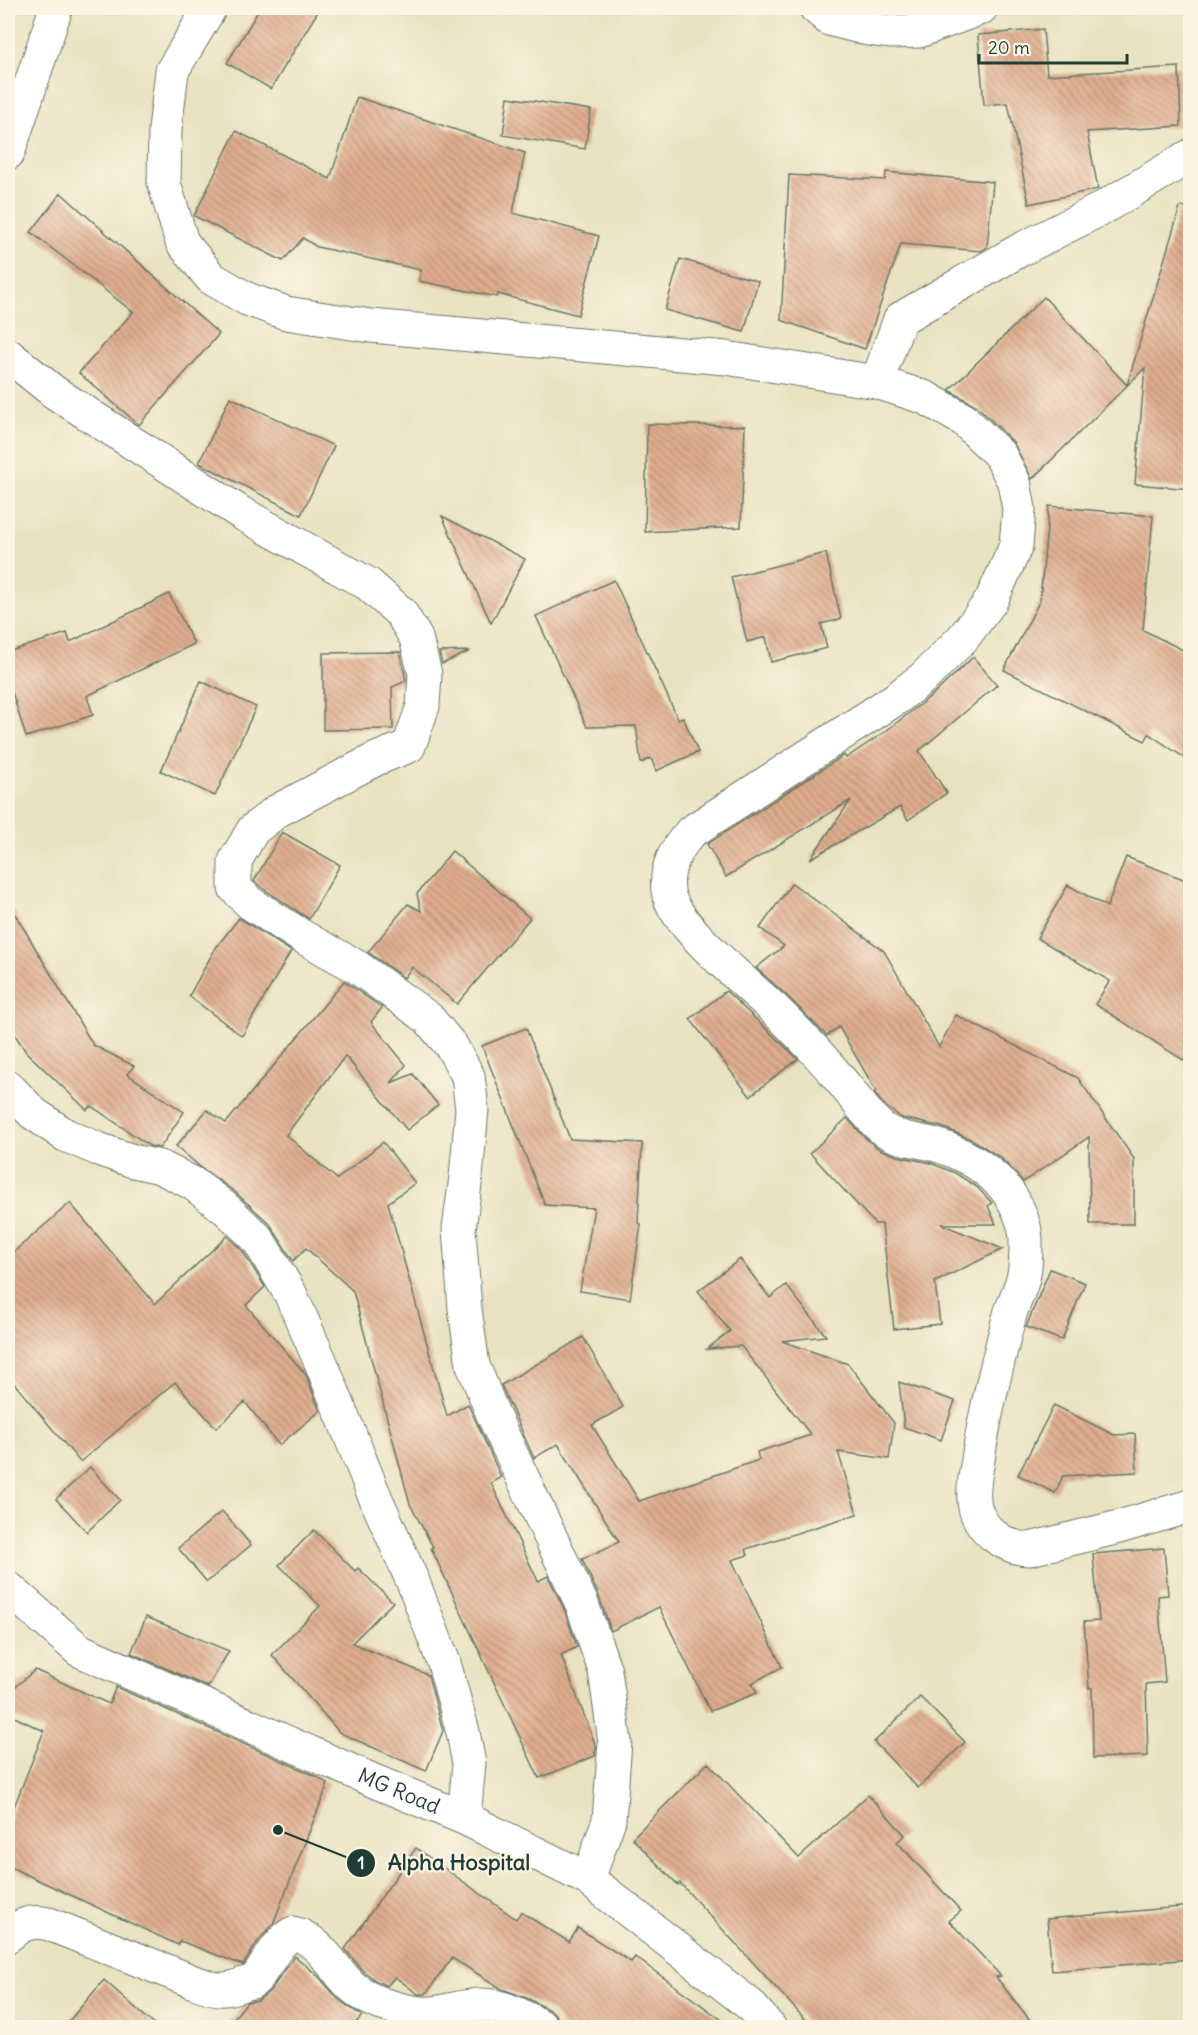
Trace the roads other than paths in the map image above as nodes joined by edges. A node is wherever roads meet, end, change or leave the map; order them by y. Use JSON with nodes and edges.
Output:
{"nodes":[{"id":1,"x":56,"y":8,"type":"edge"},
{"id":2,"x":210,"y":8,"type":"edge"},
{"id":3,"x":816,"y":8,"type":"edge"},
{"id":4,"x":981,"y":8,"type":"edge"},
{"id":5,"x":8,"y":153,"type":"edge"},
{"id":6,"x":1191,"y":156,"type":"edge"},
{"id":7,"x":8,"y":355,"type":"edge"},
{"id":8,"x":877,"y":382,"type":"junction"},
{"id":9,"x":8,"y":1087,"type":"edge"},
{"id":10,"x":1191,"y":1506,"type":"edge"},
{"id":11,"x":8,"y":1588,"type":"edge"},
{"id":12,"x":464,"y":1818,"type":"junction"},
{"id":13,"x":588,"y":1880,"type":"junction"},
{"id":14,"x":8,"y":1936,"type":"edge"},
{"id":15,"x":543,"y":2028,"type":"edge"},
{"id":16,"x":770,"y":2028,"type":"edge"}],
"edges":[{"from":1,"to":5,"type":"street"},
{"from":2,"to":8,"type":"street"},
{"from":3,"to":4,"type":"street"},
{"from":6,"to":8,"type":"street"},
{"from":7,"to":13,"type":"street"},
{"from":8,"to":10,"type":"street"},
{"from":9,"to":12,"type":"street"},
{"from":11,"to":12,"type":"street","name":"MG Road"},
{"from":12,"to":13,"type":"street","name":"MG Road"},
{"from":13,"to":16,"type":"street","name":"MG Road"},
{"from":14,"to":15,"type":"street"}]}
